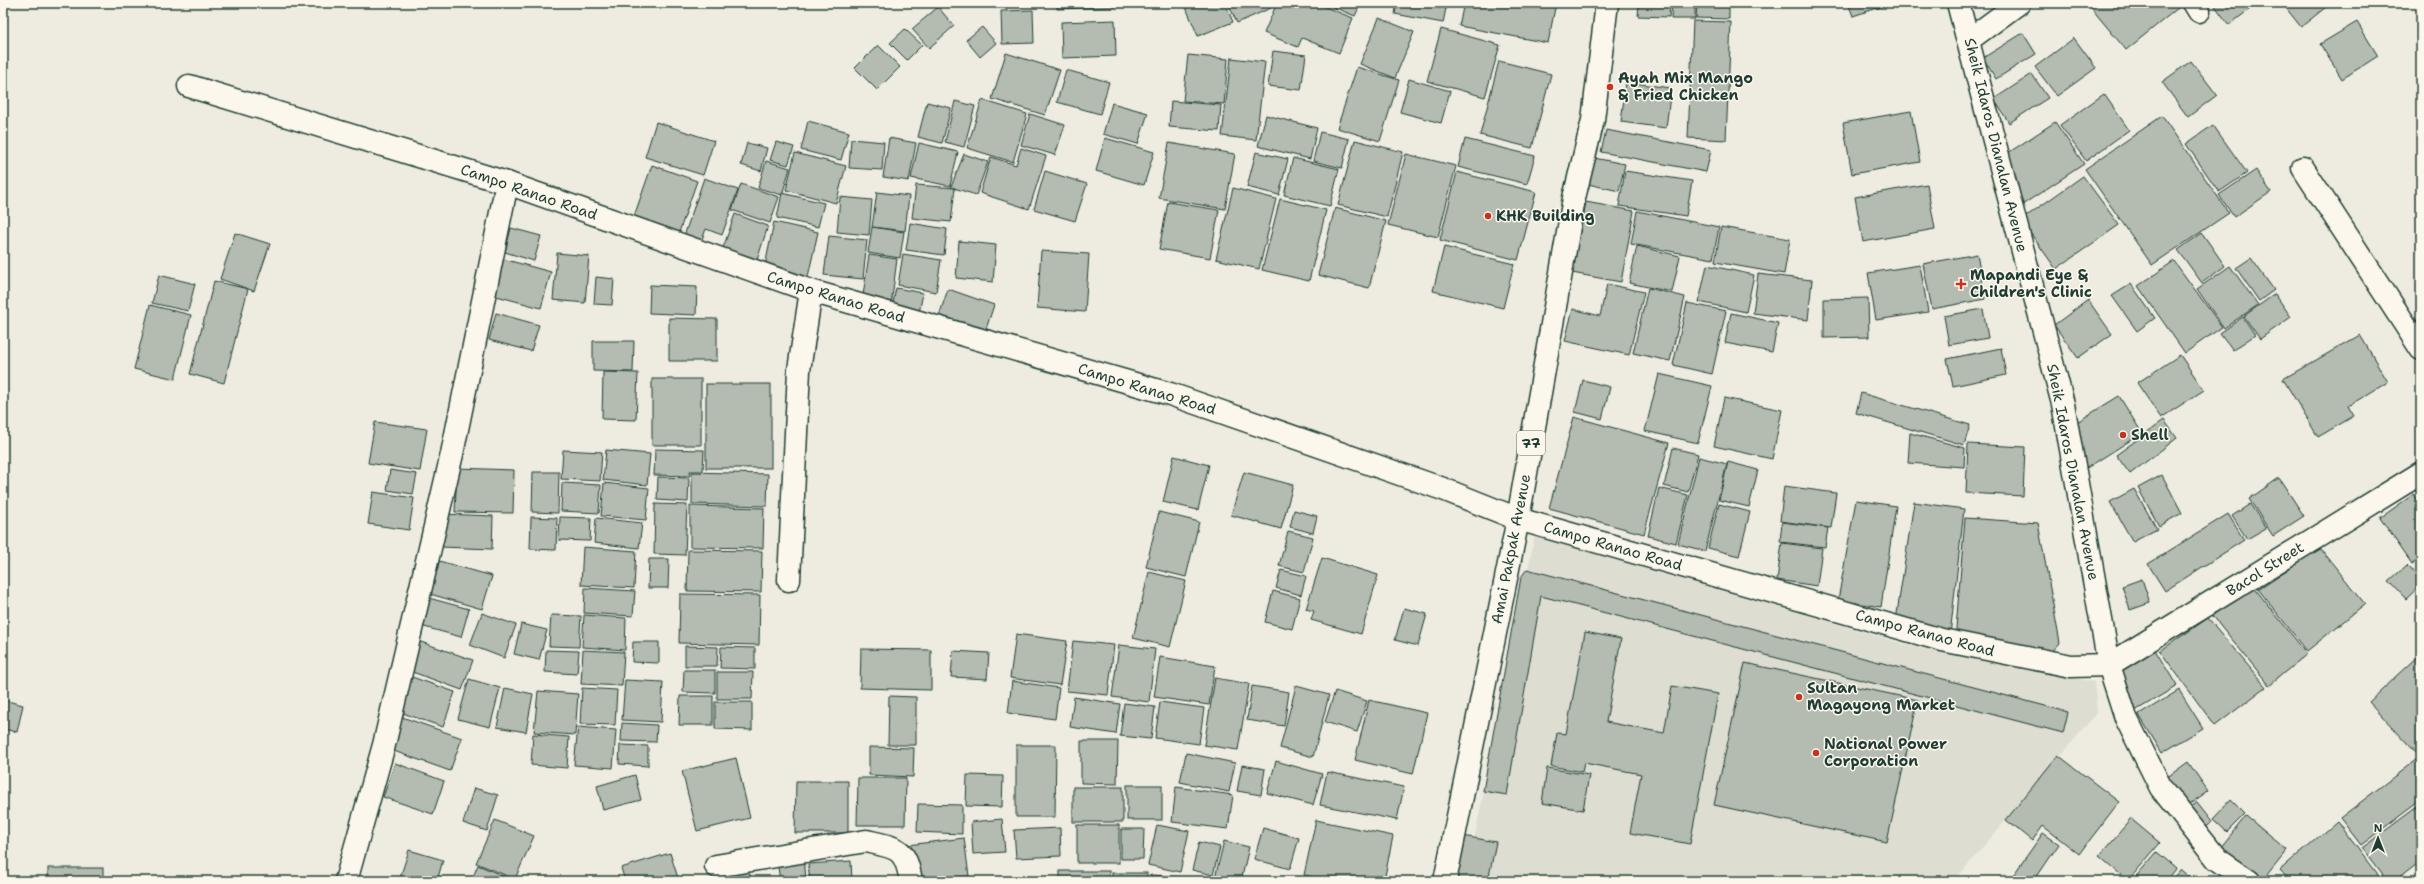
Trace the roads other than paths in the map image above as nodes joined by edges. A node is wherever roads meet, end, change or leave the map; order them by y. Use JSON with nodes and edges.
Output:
{"nodes":[{"id":1,"x":1607,"y":3,"type":"edge"},
{"id":2,"x":1958,"y":3,"type":"edge"},
{"id":3,"x":2019,"y":3,"type":"edge"},
{"id":4,"x":1970,"y":39,"type":"junction"},
{"id":5,"x":189,"y":86,"type":"dead end"},
{"id":6,"x":2303,"y":168,"type":"dead end"},
{"id":7,"x":507,"y":183,"type":"junction"},
{"id":8,"x":811,"y":291,"type":"junction"},
{"id":9,"x":2421,"y":349,"type":"edge"},
{"id":10,"x":2421,"y":473,"type":"edge"},
{"id":11,"x":1518,"y":519,"type":"junction"},
{"id":12,"x":789,"y":580,"type":"dead end"},
{"id":13,"x":2109,"y":665,"type":"junction"},
{"id":14,"x":716,"y":866,"type":"dead end"},
{"id":15,"x":350,"y":880,"type":"edge"},
{"id":16,"x":911,"y":881,"type":"edge"},
{"id":17,"x":1445,"y":881,"type":"edge"},
{"id":18,"x":2249,"y":881,"type":"edge"}],
"edges":[{"from":1,"to":11,"type":"main road","name":"Amai Pakpak Avenue","number":"77"},
{"from":2,"to":4,"type":"main road","name":"Sheik Idaros Dianalan Avenue"},
{"from":3,"to":4,"type":"main road"},
{"from":4,"to":13,"type":"main road","name":"Sheik Idaros Dianalan Avenue"},
{"from":5,"to":7,"type":"main road","name":"Campo Ranao Road"},
{"from":6,"to":9,"type":"main road"},
{"from":7,"to":8,"type":"main road","name":"Campo Ranao Road"},
{"from":7,"to":15,"type":"main road"},
{"from":8,"to":11,"type":"main road","name":"Campo Ranao Road"},
{"from":8,"to":12,"type":"main road"},
{"from":10,"to":13,"type":"main road","name":"Bacol Street"},
{"from":11,"to":13,"type":"main road","name":"Campo Ranao Road"},
{"from":11,"to":17,"type":"main road","name":"Amai Pakpak Avenue","number":"77"},
{"from":13,"to":18,"type":"main road","name":"Sheik Idaros Dianalan Avenue"},
{"from":14,"to":16,"type":"main road"}]}
